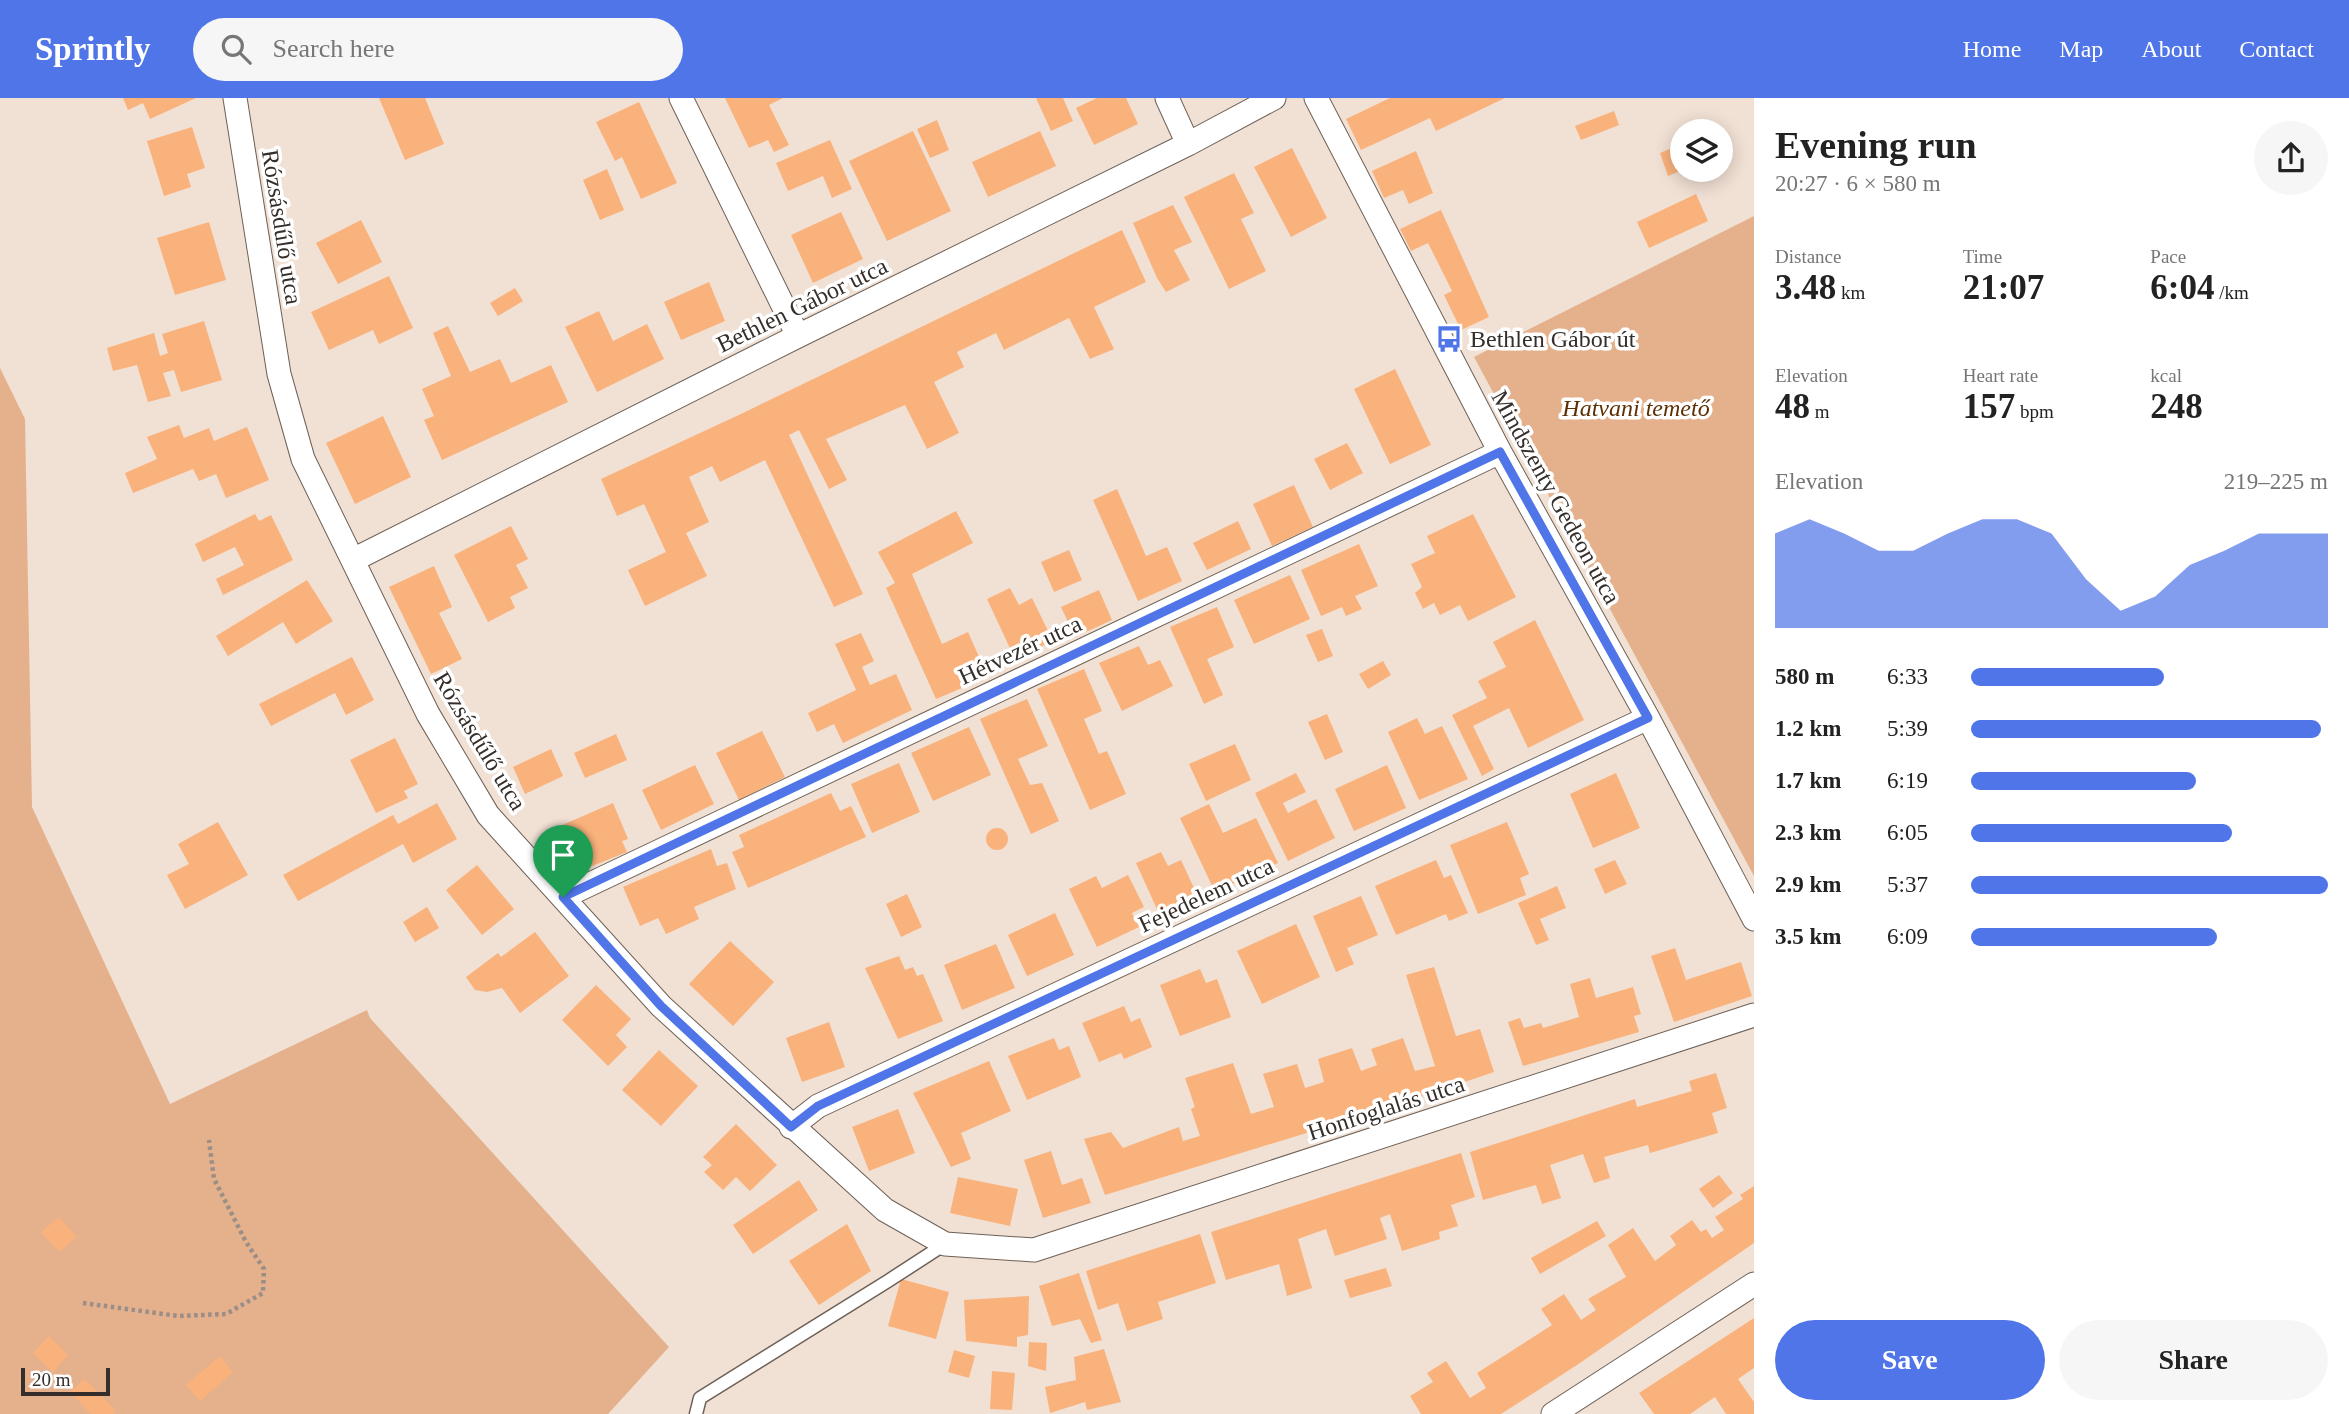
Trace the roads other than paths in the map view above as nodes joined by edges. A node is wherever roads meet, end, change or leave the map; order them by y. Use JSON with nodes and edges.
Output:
{"nodes":[{"id":1,"x":235,"y":98,"type":"edge"},
{"id":2,"x":681,"y":98,"type":"edge"},
{"id":3,"x":1167,"y":98,"type":"edge"},
{"id":4,"x":1274,"y":98,"type":"edge"},
{"id":5,"x":1317,"y":98,"type":"edge"},
{"id":6,"x":1188,"y":144,"type":"junction"},
{"id":7,"x":798,"y":336,"type":"junction"},
{"id":8,"x":1500,"y":452,"type":"junction"},
{"id":9,"x":353,"y":561,"type":"junction"},
{"id":10,"x":1648,"y":718,"type":"junction"},
{"id":11,"x":563,"y":897,"type":"junction"},
{"id":12,"x":1754,"y":919,"type":"edge"},
{"id":13,"x":1754,"y":1015,"type":"edge"},
{"id":14,"x":791,"y":1127,"type":"junction"},
{"id":15,"x":944,"y":1244,"type":"junction"},
{"id":16,"x":1034,"y":1250,"type":"joint"},
{"id":17,"x":1754,"y":1284,"type":"edge"},
{"id":18,"x":696,"y":1414,"type":"edge"},
{"id":19,"x":1553,"y":1414,"type":"edge"}],
"edges":[{"from":1,"to":9,"type":"street","name":"Rózsásdűlő utca"},
{"from":2,"to":7,"type":"street"},
{"from":3,"to":6,"type":"street"},
{"from":4,"to":6,"type":"street","name":"Bethlen Gábor utca"},
{"from":5,"to":8,"type":"street","name":"Mindszenty Gedeon utca"},
{"from":6,"to":7,"type":"street","name":"Bethlen Gábor utca"},
{"from":7,"to":9,"type":"street","name":"Bethlen Gábor utca"},
{"from":8,"to":10,"type":"street","name":"Mindszenty Gedeon utca"},
{"from":8,"to":11,"type":"street","name":"Hétvezér utca"},
{"from":9,"to":11,"type":"street","name":"Rózsásdűlő utca"},
{"from":10,"to":12,"type":"street","name":"Mindszenty Gedeon utca"},
{"from":10,"to":14,"type":"street","name":"Fejedelem utca"},
{"from":11,"to":14,"type":"street","name":"Rózsásdűlő utca"},
{"from":13,"to":16,"type":"street","name":"Honfoglalás utca"},
{"from":14,"to":15,"type":"street","name":"Rózsásdűlő utca"},
{"from":15,"to":16,"type":"street","name":"Rózsásdűlő utca"},
{"from":15,"to":18,"type":"lane"},
{"from":17,"to":19,"type":"street"}]}
